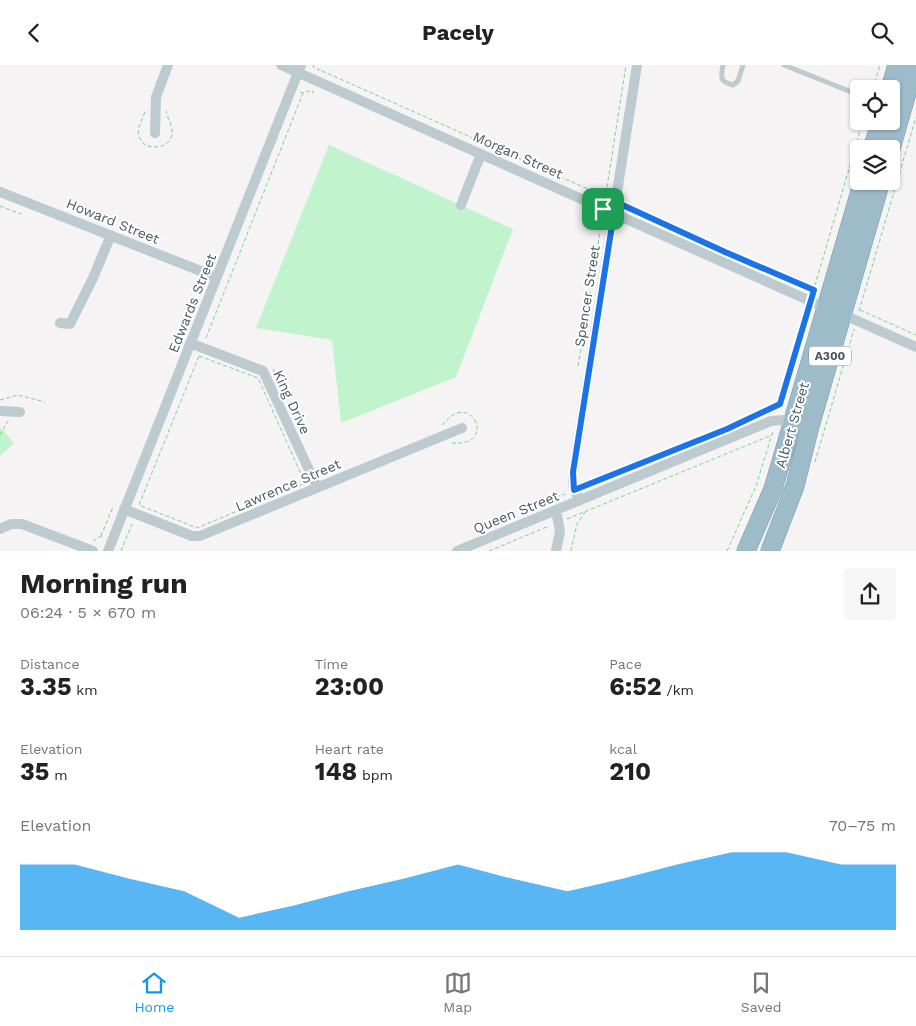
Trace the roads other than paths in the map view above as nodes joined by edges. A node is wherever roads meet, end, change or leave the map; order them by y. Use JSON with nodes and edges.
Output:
{"nodes":[{"id":1,"x":168,"y":65,"type":"edge"},
{"id":2,"x":281,"y":65,"type":"edge"},
{"id":3,"x":637,"y":65,"type":"edge"},
{"id":4,"x":723,"y":65,"type":"edge"},
{"id":5,"x":743,"y":65,"type":"edge"},
{"id":6,"x":784,"y":65,"type":"edge"},
{"id":7,"x":897,"y":65,"type":"edge"},
{"id":8,"x":915,"y":65,"type":"edge"},
{"id":9,"x":300,"y":69,"type":"edge"},
{"id":10,"x":893,"y":80,"type":"edge"},
{"id":11,"x":850,"y":91,"type":"edge"},
{"id":12,"x":155,"y":133,"type":"dead end"},
{"id":13,"x":894,"y":140,"type":"edge"},
{"id":14,"x":481,"y":154,"type":"junction"},
{"id":15,"x":861,"y":190,"type":"edge"},
{"id":16,"x":878,"y":190,"type":"edge"},
{"id":17,"x":0,"y":192,"type":"edge"},
{"id":18,"x":461,"y":205,"type":"dead end"},
{"id":19,"x":614,"y":213,"type":"junction"},
{"id":20,"x":111,"y":235,"type":"junction"},
{"id":21,"x":216,"y":277,"type":"junction"},
{"id":22,"x":834,"y":311,"type":"junction"},
{"id":23,"x":60,"y":323,"type":"dead end"},
{"id":24,"x":190,"y":343,"type":"junction"},
{"id":25,"x":916,"y":347,"type":"edge"},
{"id":26,"x":0,"y":411,"type":"edge"},
{"id":27,"x":17,"y":412,"type":"road end"},
{"id":28,"x":784,"y":421,"type":"junction"},
{"id":29,"x":810,"y":426,"type":"junction"},
{"id":30,"x":462,"y":428,"type":"dead end"},
{"id":31,"x":317,"y":487,"type":"junction"},
{"id":32,"x":579,"y":501,"type":"junction"},
{"id":33,"x":124,"y":509,"type":"junction"},
{"id":34,"x":556,"y":510,"type":"junction"},
{"id":35,"x":0,"y":529,"type":"edge"},
{"id":36,"x":93,"y":551,"type":"edge"},
{"id":37,"x":108,"y":551,"type":"edge"},
{"id":38,"x":457,"y":551,"type":"edge"},
{"id":39,"x":556,"y":551,"type":"edge"},
{"id":40,"x":746,"y":551,"type":"edge"},
{"id":41,"x":770,"y":551,"type":"edge"}],
"edges":[{"from":1,"to":12,"type":"street"},
{"from":2,"to":9,"type":"street","name":"Morgan Street"},
{"from":3,"to":19,"type":"street","name":"Spencer Street"},
{"from":4,"to":5,"type":"lane"},
{"from":6,"to":11,"type":"lane"},
{"from":7,"to":10,"type":"highway"},
{"from":8,"to":13,"type":"highway"},
{"from":9,"to":14,"type":"street","name":"Morgan Street"},
{"from":9,"to":21,"type":"street","name":"Edwards Street"},
{"from":14,"to":18,"type":"street"},
{"from":14,"to":19,"type":"street","name":"Morgan Street"},
{"from":15,"to":22,"type":"highway","name":"Albert Street","number":"A300"},
{"from":16,"to":22,"type":"highway","name":"Albert Street","number":"A300"},
{"from":17,"to":20,"type":"street","name":"Howard Street"},
{"from":19,"to":22,"type":"street","name":"Morgan Street"},
{"from":19,"to":32,"type":"street","name":"Spencer Street"},
{"from":20,"to":21,"type":"street","name":"Howard Street"},
{"from":20,"to":23,"type":"street"},
{"from":21,"to":24,"type":"street","name":"Edwards Street"},
{"from":22,"to":25,"type":"street","name":"Morgan Street"},
{"from":22,"to":28,"type":"highway","name":"Albert Street","number":"A300"},
{"from":22,"to":29,"type":"highway","name":"Albert Street","number":"A300"},
{"from":24,"to":31,"type":"street","name":"King Drive"},
{"from":24,"to":33,"type":"street","name":"Edwards Street"},
{"from":26,"to":27,"type":"street"},
{"from":28,"to":29,"type":"street"},
{"from":28,"to":32,"type":"street","name":"Queen Street"},
{"from":28,"to":40,"type":"highway","name":"Albert Street","number":"A300"},
{"from":29,"to":41,"type":"highway","name":"Albert Street","number":"A300"},
{"from":30,"to":31,"type":"street","name":"Lawrence Street"},
{"from":31,"to":33,"type":"street","name":"Lawrence Street"},
{"from":32,"to":34,"type":"street","name":"Queen Street"},
{"from":33,"to":37,"type":"street","name":"Edwards Street"},
{"from":34,"to":38,"type":"street","name":"Queen Street"},
{"from":34,"to":39,"type":"street"},
{"from":35,"to":36,"type":"street"}]}
